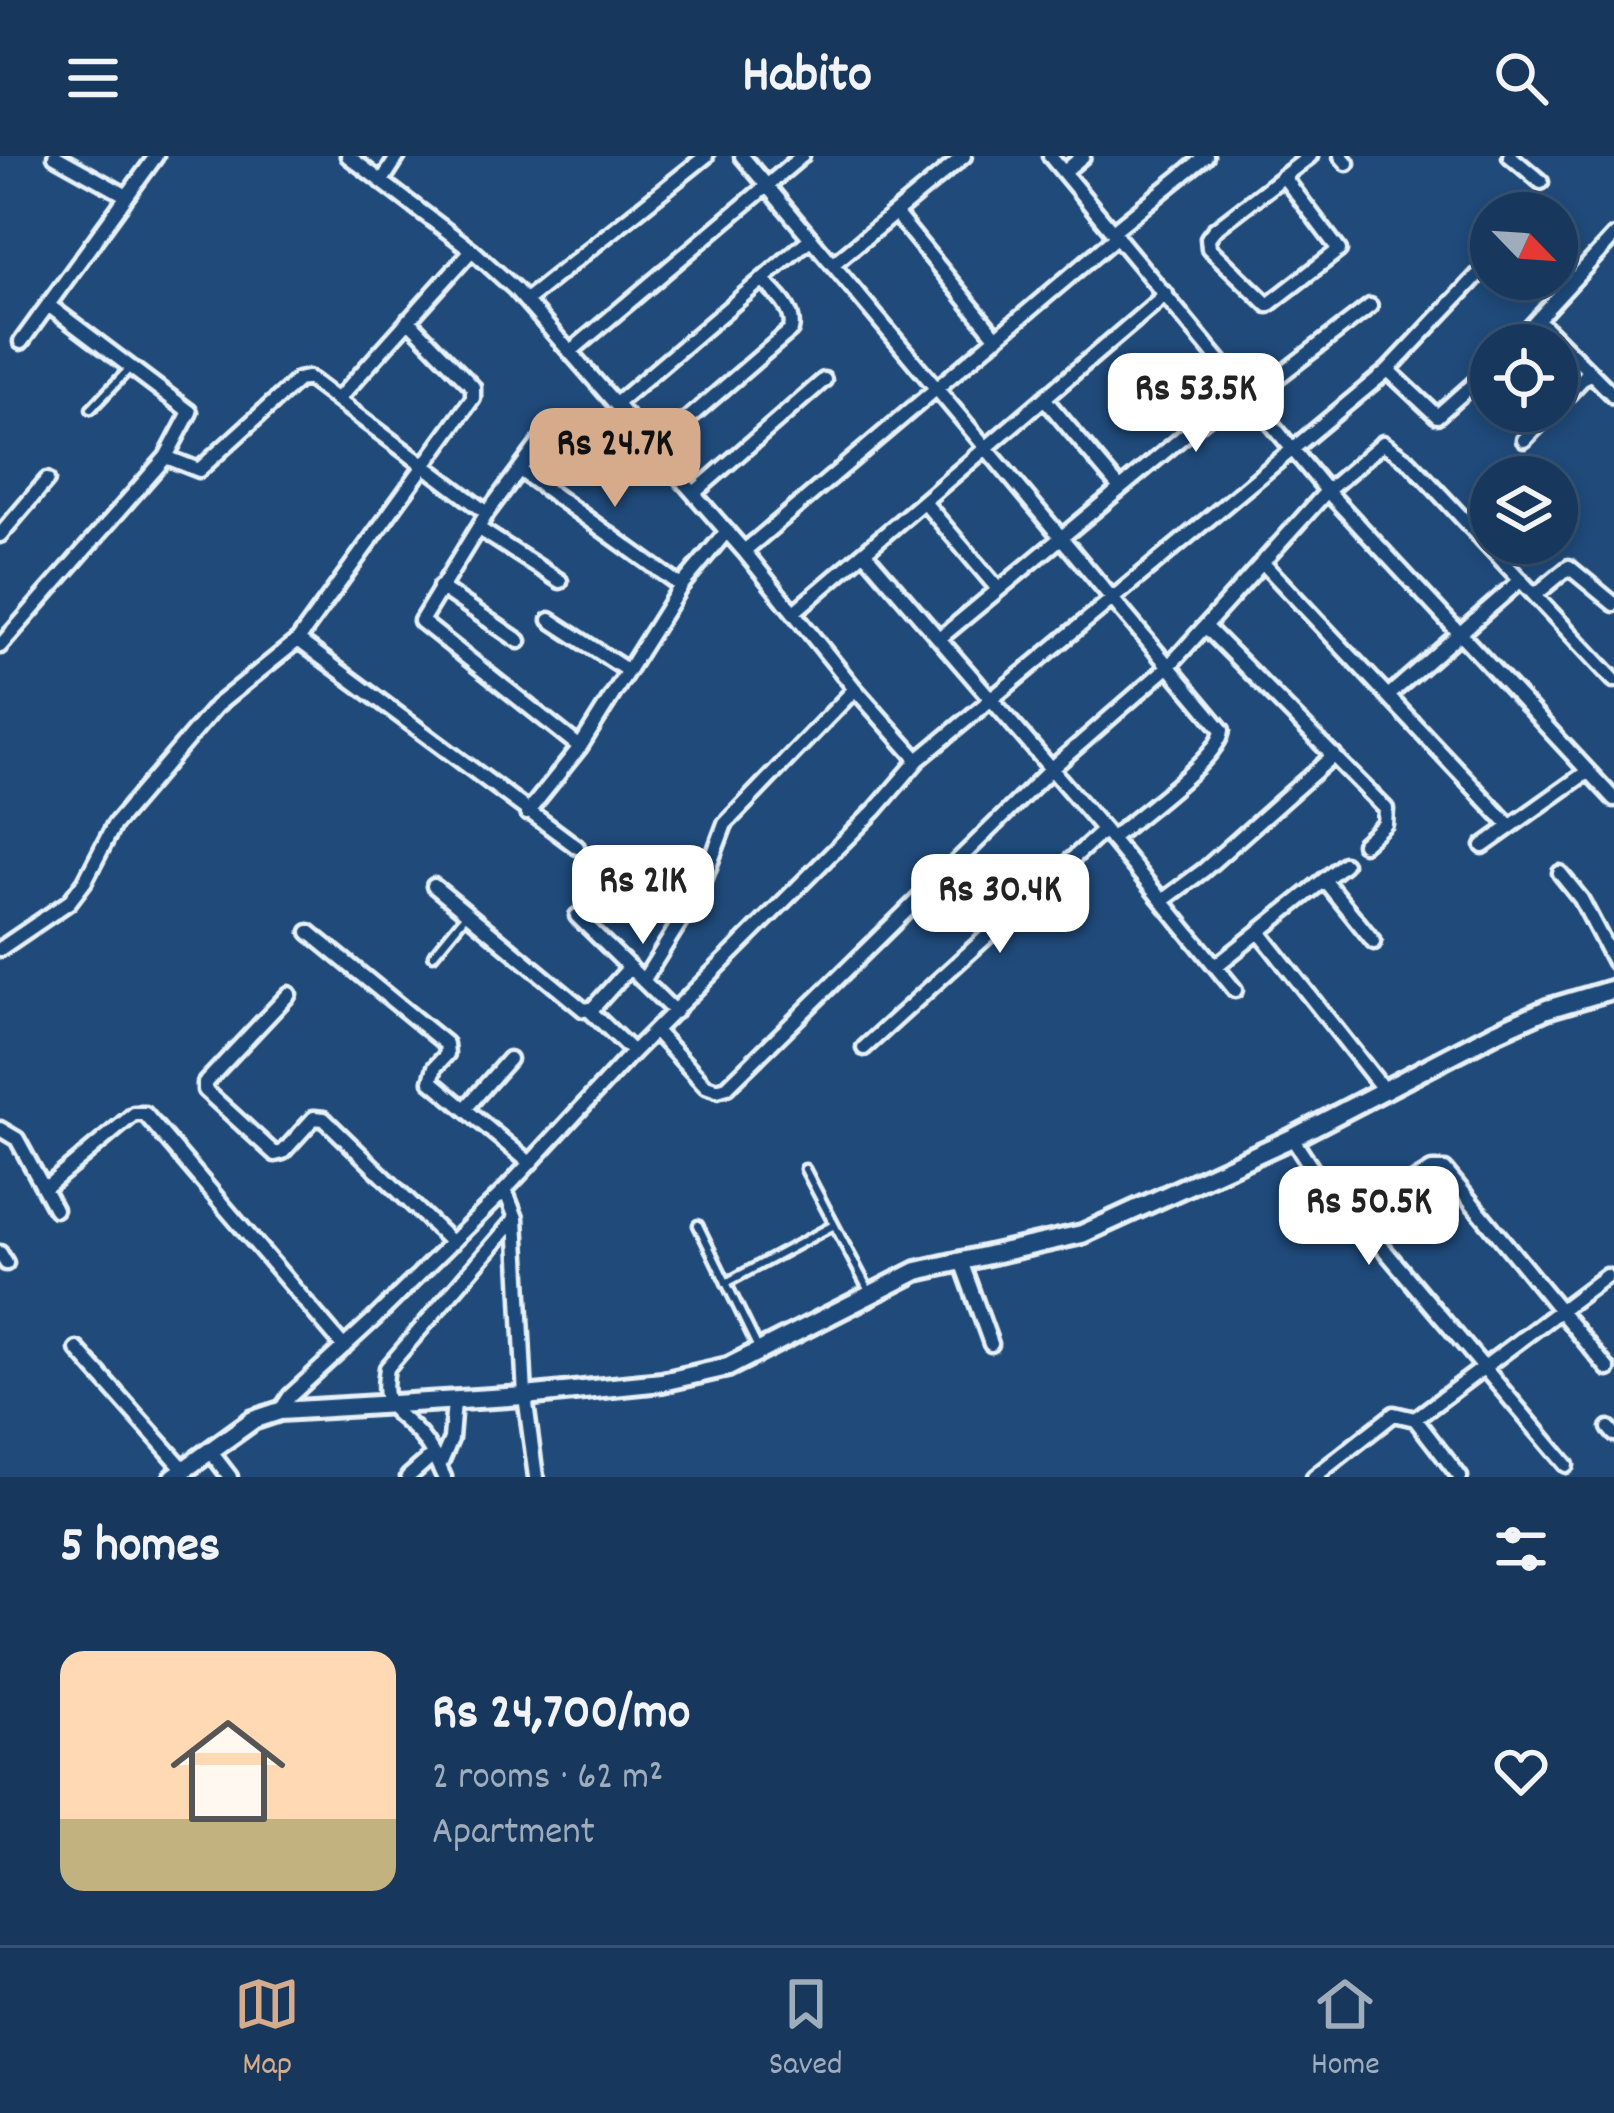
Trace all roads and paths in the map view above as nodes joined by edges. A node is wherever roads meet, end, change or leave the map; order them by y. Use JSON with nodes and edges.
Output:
{"nodes":[{"id":1,"x":55,"y":156,"type":"edge"},
{"id":2,"x":156,"y":156,"type":"edge"},
{"id":3,"x":348,"y":156,"type":"edge"},
{"id":4,"x":398,"y":156,"type":"edge"},
{"id":5,"x":706,"y":156,"type":"edge"},
{"id":6,"x":742,"y":156,"type":"edge"},
{"id":7,"x":802,"y":156,"type":"edge"},
{"id":8,"x":964,"y":156,"type":"edge"},
{"id":9,"x":1050,"y":156,"type":"edge"},
{"id":10,"x":1083,"y":156,"type":"edge"},
{"id":11,"x":1206,"y":156,"type":"edge"},
{"id":12,"x":1310,"y":156,"type":"edge"},
{"id":13,"x":1510,"y":156,"type":"edge"},
{"id":14,"x":1064,"y":172,"type":"junction"},
{"id":15,"x":1283,"y":176,"type":"junction"},
{"id":16,"x":382,"y":181,"type":"junction"},
{"id":17,"x":1541,"y":182,"type":"dead end"},
{"id":18,"x":767,"y":185,"type":"junction"},
{"id":19,"x":127,"y":196,"type":"junction"},
{"id":20,"x":895,"y":213,"type":"junction"},
{"id":21,"x":1115,"y":234,"type":"junction"},
{"id":22,"x":1614,"y":236,"type":"edge"},
{"id":23,"x":811,"y":238,"type":"junction"},
{"id":24,"x":472,"y":250,"type":"junction"},
{"id":25,"x":833,"y":264,"type":"junction"},
{"id":26,"x":763,"y":280,"type":"junction"},
{"id":27,"x":1470,"y":283,"type":"edge"},
{"id":28,"x":1166,"y":294,"type":"junction"},
{"id":29,"x":526,"y":300,"type":"junction"},
{"id":30,"x":48,"y":305,"type":"junction"},
{"id":31,"x":1370,"y":306,"type":"dead end"},
{"id":32,"x":408,"y":320,"type":"junction"},
{"id":33,"x":1539,"y":321,"type":"junction"},
{"id":34,"x":1536,"y":324,"type":"edge"},
{"id":35,"x":997,"y":338,"type":"junction"},
{"id":36,"x":21,"y":342,"type":"dead end"},
{"id":37,"x":572,"y":351,"type":"junction"},
{"id":38,"x":132,"y":366,"type":"junction"},
{"id":39,"x":1388,"y":370,"type":"junction"},
{"id":40,"x":1588,"y":373,"type":"junction"},
{"id":41,"x":824,"y":380,"type":"dead end"},
{"id":42,"x":1578,"y":383,"type":"edge"},
{"id":43,"x":1470,"y":387,"type":"edge"},
{"id":44,"x":938,"y":388,"type":"junction"},
{"id":45,"x":1247,"y":392,"type":"junction"},
{"id":46,"x":1614,"y":396,"type":"edge"},
{"id":47,"x":339,"y":398,"type":"junction"},
{"id":48,"x":1044,"y":398,"type":"junction"},
{"id":49,"x":617,"y":403,"type":"junction"},
{"id":50,"x":92,"y":409,"type":"dead end"},
{"id":51,"x":1532,"y":432,"type":"edge"},
{"id":52,"x":546,"y":434,"type":"dead end"},
{"id":53,"x":1524,"y":440,"type":"dead end"},
{"id":54,"x":1293,"y":446,"type":"junction"},
{"id":55,"x":655,"y":447,"type":"junction"},
{"id":56,"x":988,"y":448,"type":"junction"},
{"id":57,"x":166,"y":457,"type":"junction"},
{"id":58,"x":424,"y":467,"type":"junction"},
{"id":59,"x":521,"y":471,"type":"junction"},
{"id":60,"x":47,"y":480,"type":"dead end"},
{"id":61,"x":1119,"y":487,"type":"junction"},
{"id":62,"x":1328,"y":491,"type":"junction"},
{"id":63,"x":694,"y":493,"type":"junction"},
{"id":64,"x":924,"y":502,"type":"junction"},
{"id":65,"x":487,"y":513,"type":"junction"},
{"id":66,"x":478,"y":527,"type":"junction"},
{"id":67,"x":727,"y":530,"type":"junction"},
{"id":68,"x":0,"y":535,"type":"edge"},
{"id":69,"x":1063,"y":536,"type":"junction"},
{"id":70,"x":744,"y":551,"type":"junction"},
{"id":71,"x":865,"y":553,"type":"junction"},
{"id":72,"x":1262,"y":562,"type":"junction"},
{"id":73,"x":1521,"y":580,"type":"junction"},
{"id":74,"x":560,"y":581,"type":"dead end"},
{"id":75,"x":681,"y":586,"type":"junction"},
{"id":76,"x":440,"y":587,"type":"junction"},
{"id":77,"x":998,"y":589,"type":"junction"},
{"id":78,"x":1535,"y":595,"type":"junction"},
{"id":79,"x":1114,"y":596,"type":"junction"},
{"id":80,"x":1614,"y":604,"type":"edge"},
{"id":81,"x":794,"y":612,"type":"junction"},
{"id":82,"x":550,"y":620,"type":"dead end"},
{"id":83,"x":1207,"y":628,"type":"junction"},
{"id":84,"x":1458,"y":635,"type":"junction"},
{"id":85,"x":940,"y":638,"type":"junction"},
{"id":86,"x":298,"y":640,"type":"junction"},
{"id":87,"x":519,"y":641,"type":"dead end"},
{"id":88,"x":0,"y":646,"type":"edge"},
{"id":89,"x":1170,"y":665,"type":"junction"},
{"id":90,"x":628,"y":671,"type":"junction"},
{"id":91,"x":1614,"y":680,"type":"edge"},
{"id":92,"x":854,"y":689,"type":"junction"},
{"id":93,"x":1388,"y":696,"type":"junction"},
{"id":94,"x":990,"y":699,"type":"junction"},
{"id":95,"x":580,"y":747,"type":"junction"},
{"id":96,"x":1334,"y":755,"type":"junction"},
{"id":97,"x":918,"y":760,"type":"junction"},
{"id":98,"x":1051,"y":770,"type":"junction"},
{"id":99,"x":1588,"y":772,"type":"junction"},
{"id":100,"x":1614,"y":799,"type":"edge"},
{"id":101,"x":527,"y":813,"type":"junction"},
{"id":102,"x":1509,"y":825,"type":"junction"},
{"id":103,"x":1108,"y":834,"type":"junction"},
{"id":104,"x":1364,"y":844,"type":"dead end"},
{"id":105,"x":1483,"y":846,"type":"dead end"},
{"id":106,"x":577,"y":847,"type":"dead end"},
{"id":107,"x":1344,"y":865,"type":"dead end"},
{"id":108,"x":1560,"y":873,"type":"dead end"},
{"id":109,"x":1325,"y":881,"type":"junction"},
{"id":110,"x":434,"y":886,"type":"dead end"},
{"id":111,"x":1162,"y":901,"type":"junction"},
{"id":112,"x":467,"y":913,"type":"junction"},
{"id":113,"x":578,"y":916,"type":"dead end"},
{"id":114,"x":309,"y":932,"type":"dead end"},
{"id":115,"x":1260,"y":933,"type":"junction"},
{"id":116,"x":1374,"y":942,"type":"dead end"},
{"id":117,"x":0,"y":949,"type":"edge"},
{"id":118,"x":433,"y":955,"type":"dead end"},
{"id":119,"x":1614,"y":962,"type":"edge"},
{"id":120,"x":1216,"y":966,"type":"junction"},
{"id":121,"x":630,"y":967,"type":"junction"},
{"id":122,"x":644,"y":981,"type":"junction"},
{"id":123,"x":1614,"y":989,"type":"edge"},
{"id":124,"x":1235,"y":990,"type":"dead end"},
{"id":125,"x":289,"y":994,"type":"dead end"},
{"id":126,"x":589,"y":1010,"type":"junction"},
{"id":127,"x":675,"y":1012,"type":"junction"},
{"id":128,"x":656,"y":1032,"type":"junction"},
{"id":129,"x":864,"y":1048,"type":"dead end"},
{"id":130,"x":633,"y":1052,"type":"junction"},
{"id":131,"x":509,"y":1059,"type":"dead end"},
{"id":132,"x":1384,"y":1090,"type":"junction"},
{"id":133,"x":465,"y":1109,"type":"junction"},
{"id":134,"x":0,"y":1129,"type":"edge"},
{"id":135,"x":1292,"y":1138,"type":"junction"},
{"id":136,"x":530,"y":1163,"type":"junction"},
{"id":137,"x":806,"y":1169,"type":"dead end"},
{"id":138,"x":44,"y":1189,"type":"junction"},
{"id":139,"x":506,"y":1190,"type":"junction"},
{"id":140,"x":55,"y":1209,"type":"dead end"},
{"id":141,"x":1353,"y":1218,"type":"junction"},
{"id":142,"x":516,"y":1219,"type":"junction"},
{"id":143,"x":698,"y":1225,"type":"dead end"},
{"id":144,"x":834,"y":1226,"type":"junction"},
{"id":145,"x":452,"y":1243,"type":"junction"},
{"id":146,"x":961,"y":1261,"type":"junction"},
{"id":147,"x":1606,"y":1276,"type":"dead end"},
{"id":148,"x":726,"y":1283,"type":"junction"},
{"id":149,"x":871,"y":1294,"type":"junction"},
{"id":150,"x":1561,"y":1309,"type":"junction"},
{"id":151,"x":991,"y":1344,"type":"dead end"},
{"id":152,"x":344,"y":1347,"type":"junction"},
{"id":153,"x":77,"y":1349,"type":"dead end"},
{"id":154,"x":759,"y":1351,"type":"junction"},
{"id":155,"x":1486,"y":1369,"type":"junction"},
{"id":156,"x":1608,"y":1369,"type":"dead end"},
{"id":157,"x":525,"y":1396,"type":"junction"},
{"id":158,"x":454,"y":1401,"type":"junction"},
{"id":159,"x":386,"y":1405,"type":"junction"},
{"id":160,"x":280,"y":1411,"type":"junction"},
{"id":161,"x":1415,"y":1419,"type":"junction"},
{"id":162,"x":210,"y":1450,"type":"junction"},
{"id":163,"x":1566,"y":1465,"type":"dead end"},
{"id":164,"x":439,"y":1466,"type":"edge"},
{"id":165,"x":179,"y":1473,"type":"edge"},
{"id":166,"x":230,"y":1477,"type":"edge"},
{"id":167,"x":408,"y":1477,"type":"edge"},
{"id":168,"x":536,"y":1477,"type":"edge"},
{"id":169,"x":1314,"y":1477,"type":"edge"},
{"id":170,"x":1460,"y":1477,"type":"edge"}],
"edges":[{"from":1,"to":19,"type":"street"},
{"from":2,"to":19,"type":"street"},
{"from":3,"to":16,"type":"street"},
{"from":4,"to":16,"type":"street"},
{"from":5,"to":29,"type":"street"},
{"from":6,"to":18,"type":"street"},
{"from":7,"to":18,"type":"street"},
{"from":8,"to":20,"type":"street"},
{"from":9,"to":14,"type":"street"},
{"from":10,"to":14,"type":"street"},
{"from":11,"to":21,"type":"street"},
{"from":12,"to":15,"type":"street"},
{"from":13,"to":17,"type":"street"},
{"from":14,"to":21,"type":"street"},
{"from":15,"to":15,"type":"street"},
{"from":16,"to":24,"type":"street"},
{"from":18,"to":23,"type":"street"},
{"from":18,"to":37,"type":"street"},
{"from":19,"to":30,"type":"street"},
{"from":20,"to":25,"type":"street"},
{"from":20,"to":35,"type":"street"},
{"from":21,"to":28,"type":"street"},
{"from":21,"to":35,"type":"street"},
{"from":22,"to":33,"type":"street"},
{"from":23,"to":25,"type":"street"},
{"from":23,"to":26,"type":"street"},
{"from":24,"to":29,"type":"street"},
{"from":24,"to":32,"type":"street"},
{"from":25,"to":44,"type":"street"},
{"from":26,"to":49,"type":"street"},
{"from":26,"to":55,"type":"street"},
{"from":27,"to":39,"type":"street"},
{"from":28,"to":45,"type":"street"},
{"from":28,"to":48,"type":"street"},
{"from":29,"to":37,"type":"street"},
{"from":30,"to":36,"type":"street"},
{"from":30,"to":38,"type":"street"},
{"from":31,"to":45,"type":"street"},
{"from":32,"to":47,"type":"street"},
{"from":32,"to":58,"type":"street"},
{"from":33,"to":34,"type":"street"},
{"from":33,"to":40,"type":"street"},
{"from":35,"to":44,"type":"street"},
{"from":37,"to":49,"type":"street"},
{"from":38,"to":50,"type":"lane"},
{"from":38,"to":57,"type":"street"},
{"from":39,"to":43,"type":"street"},
{"from":39,"to":54,"type":"street"},
{"from":40,"to":42,"type":"street"},
{"from":40,"to":46,"type":"street"},
{"from":41,"to":63,"type":"street"},
{"from":44,"to":56,"type":"street"},
{"from":44,"to":70,"type":"street"},
{"from":45,"to":54,"type":"street"},
{"from":45,"to":61,"type":"street"},
{"from":47,"to":57,"type":"street"},
{"from":47,"to":58,"type":"street"},
{"from":48,"to":56,"type":"street"},
{"from":48,"to":61,"type":"street"},
{"from":49,"to":55,"type":"street"},
{"from":51,"to":53,"type":"street"},
{"from":52,"to":59,"type":"street"},
{"from":54,"to":62,"type":"street"},
{"from":54,"to":79,"type":"street"},
{"from":55,"to":63,"type":"street"},
{"from":56,"to":64,"type":"street"},
{"from":56,"to":69,"type":"street"},
{"from":57,"to":88,"type":"street"},
{"from":58,"to":65,"type":"street"},
{"from":58,"to":86,"type":"street"},
{"from":59,"to":65,"type":"street"},
{"from":59,"to":75,"type":"street"},
{"from":60,"to":68,"type":"street"},
{"from":61,"to":69,"type":"street"},
{"from":62,"to":72,"type":"street"},
{"from":62,"to":73,"type":"street"},
{"from":62,"to":84,"type":"street"},
{"from":63,"to":67,"type":"street"},
{"from":64,"to":71,"type":"street"},
{"from":64,"to":77,"type":"street"},
{"from":65,"to":66,"type":"street"},
{"from":66,"to":74,"type":"street"},
{"from":66,"to":76,"type":"street"},
{"from":67,"to":70,"type":"street"},
{"from":67,"to":75,"type":"street"},
{"from":69,"to":77,"type":"street"},
{"from":69,"to":79,"type":"street"},
{"from":70,"to":81,"type":"street"},
{"from":71,"to":81,"type":"street"},
{"from":71,"to":85,"type":"street"},
{"from":72,"to":83,"type":"street"},
{"from":72,"to":93,"type":"street"},
{"from":73,"to":78,"type":"street"},
{"from":73,"to":84,"type":"street"},
{"from":75,"to":90,"type":"street"},
{"from":76,"to":87,"type":"street"},
{"from":76,"to":95,"type":"street"},
{"from":77,"to":85,"type":"street"},
{"from":78,"to":80,"type":"street"},
{"from":78,"to":91,"type":"street"},
{"from":79,"to":89,"type":"street"},
{"from":79,"to":94,"type":"street"},
{"from":81,"to":92,"type":"street"},
{"from":82,"to":90,"type":"street"},
{"from":83,"to":89,"type":"street"},
{"from":83,"to":96,"type":"street"},
{"from":84,"to":93,"type":"street"},
{"from":84,"to":99,"type":"street"},
{"from":85,"to":94,"type":"street"},
{"from":86,"to":101,"type":"street"},
{"from":86,"to":117,"type":"street"},
{"from":89,"to":98,"type":"street"},
{"from":89,"to":103,"type":"street"},
{"from":90,"to":95,"type":"street"},
{"from":92,"to":97,"type":"street"},
{"from":92,"to":122,"type":"street"},
{"from":93,"to":102,"type":"street"},
{"from":94,"to":97,"type":"street"},
{"from":94,"to":98,"type":"street"},
{"from":95,"to":101,"type":"street"},
{"from":96,"to":104,"type":"street"},
{"from":96,"to":111,"type":"street"},
{"from":97,"to":127,"type":"street"},
{"from":98,"to":103,"type":"street"},
{"from":98,"to":128,"type":"street"},
{"from":99,"to":100,"type":"street"},
{"from":99,"to":102,"type":"street"},
{"from":101,"to":106,"type":"street"},
{"from":102,"to":105,"type":"street"},
{"from":103,"to":111,"type":"street"},
{"from":103,"to":129,"type":"street"},
{"from":107,"to":109,"type":"street"},
{"from":108,"to":119,"type":"street"},
{"from":109,"to":115,"type":"street"},
{"from":109,"to":116,"type":"street"},
{"from":110,"to":112,"type":"street"},
{"from":111,"to":120,"type":"street"},
{"from":112,"to":118,"type":"lane"},
{"from":112,"to":126,"type":"street"},
{"from":113,"to":121,"type":"street"},
{"from":114,"to":133,"type":"street"},
{"from":115,"to":120,"type":"street"},
{"from":115,"to":132,"type":"street"},
{"from":120,"to":124,"type":"street"},
{"from":121,"to":122,"type":"street"},
{"from":121,"to":126,"type":"street"},
{"from":122,"to":127,"type":"street"},
{"from":123,"to":132,"type":"street"},
{"from":125,"to":145,"type":"street"},
{"from":126,"to":130,"type":"street"},
{"from":127,"to":128,"type":"street"},
{"from":128,"to":130,"type":"street"},
{"from":130,"to":136,"type":"street"},
{"from":131,"to":133,"type":"street"},
{"from":132,"to":135,"type":"street"},
{"from":133,"to":136,"type":"street"},
{"from":134,"to":138,"type":"street"},
{"from":135,"to":141,"type":"street"},
{"from":135,"to":146,"type":"street"},
{"from":136,"to":139,"type":"street"},
{"from":137,"to":144,"type":"lane"},
{"from":138,"to":140,"type":"street"},
{"from":138,"to":152,"type":"street"},
{"from":139,"to":142,"type":"street"},
{"from":139,"to":145,"type":"street"},
{"from":141,"to":150,"type":"street"},
{"from":141,"to":155,"type":"street"},
{"from":142,"to":157,"type":"street"},
{"from":142,"to":159,"type":"street"},
{"from":143,"to":148,"type":"lane"},
{"from":144,"to":148,"type":"lane"},
{"from":144,"to":149,"type":"lane"},
{"from":145,"to":152,"type":"street"},
{"from":146,"to":149,"type":"street"},
{"from":146,"to":151,"type":"street"},
{"from":147,"to":150,"type":"street"},
{"from":148,"to":154,"type":"lane"},
{"from":149,"to":154,"type":"street"},
{"from":150,"to":155,"type":"street"},
{"from":150,"to":156,"type":"street"},
{"from":152,"to":160,"type":"street"},
{"from":153,"to":165,"type":"street"},
{"from":154,"to":157,"type":"street"},
{"from":155,"to":161,"type":"street"},
{"from":155,"to":163,"type":"street"},
{"from":157,"to":158,"type":"street"},
{"from":157,"to":168,"type":"street"},
{"from":158,"to":159,"type":"street"},
{"from":158,"to":164,"type":"street"},
{"from":159,"to":160,"type":"street"},
{"from":159,"to":164,"type":"street"},
{"from":160,"to":162,"type":"street"},
{"from":161,"to":169,"type":"street"},
{"from":161,"to":170,"type":"street"},
{"from":162,"to":165,"type":"street"},
{"from":162,"to":166,"type":"street"},
{"from":164,"to":167,"type":"street"}]}
